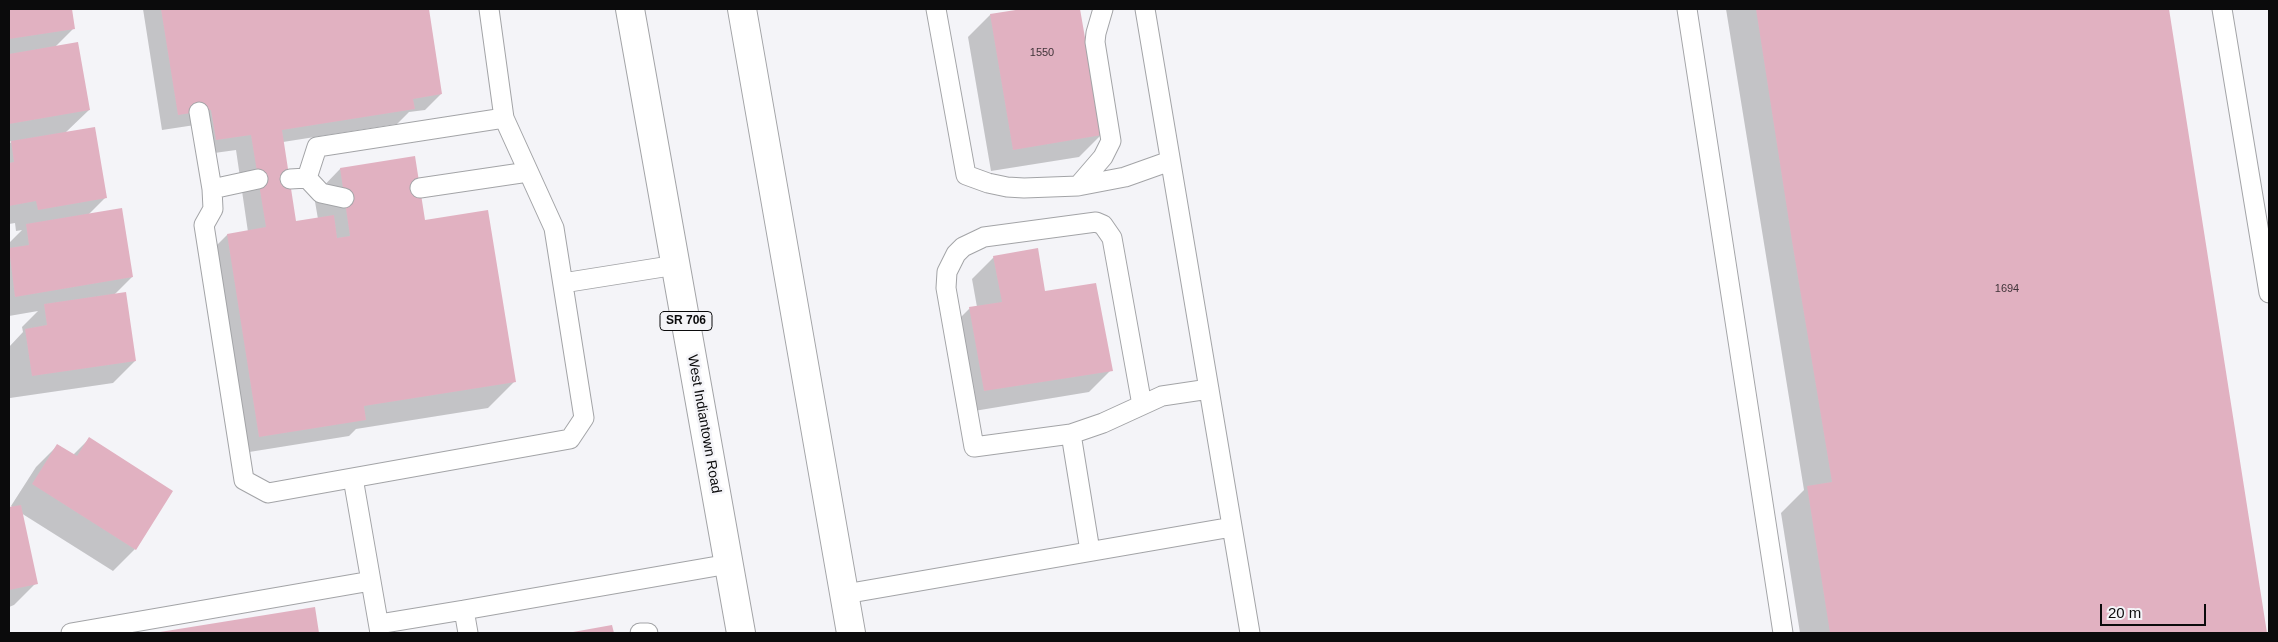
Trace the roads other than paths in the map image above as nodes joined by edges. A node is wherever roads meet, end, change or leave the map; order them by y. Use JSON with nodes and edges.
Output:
{"nodes":[{"id":1,"x":489,"y":9,"type":"edge"},
{"id":2,"x":630,"y":9,"type":"edge"},
{"id":3,"x":742,"y":9,"type":"edge"},
{"id":4,"x":936,"y":9,"type":"edge"},
{"id":5,"x":1104,"y":9,"type":"edge"},
{"id":6,"x":1145,"y":9,"type":"edge"},
{"id":7,"x":1687,"y":9,"type":"edge"},
{"id":8,"x":2222,"y":9,"type":"edge"},
{"id":9,"x":199,"y":112,"type":"dead end"},
{"id":10,"x":504,"y":118,"type":"junction"},
{"id":11,"x":1170,"y":161,"type":"junction"},
{"id":12,"x":528,"y":172,"type":"junction"},
{"id":13,"x":258,"y":179,"type":"dead end"},
{"id":14,"x":1078,"y":186,"type":"junction"},
{"id":15,"x":420,"y":188,"type":"dead end"},
{"id":16,"x":212,"y":189,"type":"junction"},
{"id":17,"x":344,"y":198,"type":"dead end"},
{"id":18,"x":676,"y":265,"type":"junction"},
{"id":19,"x":563,"y":283,"type":"junction"},
{"id":20,"x":2269,"y":293,"type":"edge"},
{"id":21,"x":1209,"y":388,"type":"junction"},
{"id":22,"x":1142,"y":405,"type":"junction"},
{"id":23,"x":1071,"y":434,"type":"junction"},
{"id":24,"x":353,"y":478,"type":"junction"},
{"id":25,"x":1232,"y":527,"type":"junction"},
{"id":26,"x":1090,"y":551,"type":"junction"},
{"id":27,"x":728,"y":564,"type":"junction"},
{"id":28,"x":371,"y":581,"type":"junction"},
{"id":29,"x":844,"y":594,"type":"junction"},
{"id":30,"x":464,"y":610,"type":"junction"},
{"id":31,"x":380,"y":629,"type":"edge"},
{"id":32,"x":71,"y":633,"type":"edge"},
{"id":33,"x":468,"y":633,"type":"edge"},
{"id":34,"x":640,"y":633,"type":"edge"},
{"id":35,"x":648,"y":633,"type":"edge"},
{"id":36,"x":741,"y":633,"type":"edge"},
{"id":37,"x":851,"y":633,"type":"edge"},
{"id":38,"x":1250,"y":633,"type":"edge"},
{"id":39,"x":1783,"y":633,"type":"edge"}],
"edges":[{"from":1,"to":10,"type":"lane"},
{"from":2,"to":18,"type":"main road","name":"West Indiantown Road","number":"SR 706"},
{"from":3,"to":29,"type":"main road"},
{"from":4,"to":14,"type":"lane"},
{"from":5,"to":14,"type":"lane"},
{"from":6,"to":11,"type":"lane"},
{"from":7,"to":39,"type":"lane"},
{"from":8,"to":20,"type":"lane"},
{"from":9,"to":16,"type":"lane"},
{"from":10,"to":12,"type":"lane"},
{"from":10,"to":17,"type":"lane"},
{"from":11,"to":14,"type":"lane"},
{"from":11,"to":21,"type":"lane"},
{"from":12,"to":15,"type":"lane"},
{"from":12,"to":19,"type":"lane"},
{"from":13,"to":16,"type":"lane"},
{"from":16,"to":24,"type":"lane"},
{"from":18,"to":19,"type":"lane"},
{"from":18,"to":27,"type":"main road","name":"West Indiantown Road","number":"SR 706"},
{"from":19,"to":24,"type":"lane"},
{"from":21,"to":22,"type":"lane"},
{"from":21,"to":25,"type":"lane"},
{"from":22,"to":23,"type":"lane"},
{"from":22,"to":23,"type":"lane"},
{"from":23,"to":26,"type":"lane"},
{"from":24,"to":28,"type":"lane"},
{"from":25,"to":26,"type":"lane"},
{"from":25,"to":38,"type":"lane"},
{"from":26,"to":29,"type":"lane"},
{"from":27,"to":30,"type":"lane"},
{"from":27,"to":36,"type":"main road","name":"West Indiantown Road","number":"SR 706"},
{"from":28,"to":31,"type":"lane"},
{"from":28,"to":32,"type":"lane"},
{"from":29,"to":37,"type":"main road"},
{"from":30,"to":31,"type":"lane"},
{"from":30,"to":33,"type":"lane"},
{"from":34,"to":35,"type":"lane"}]}
